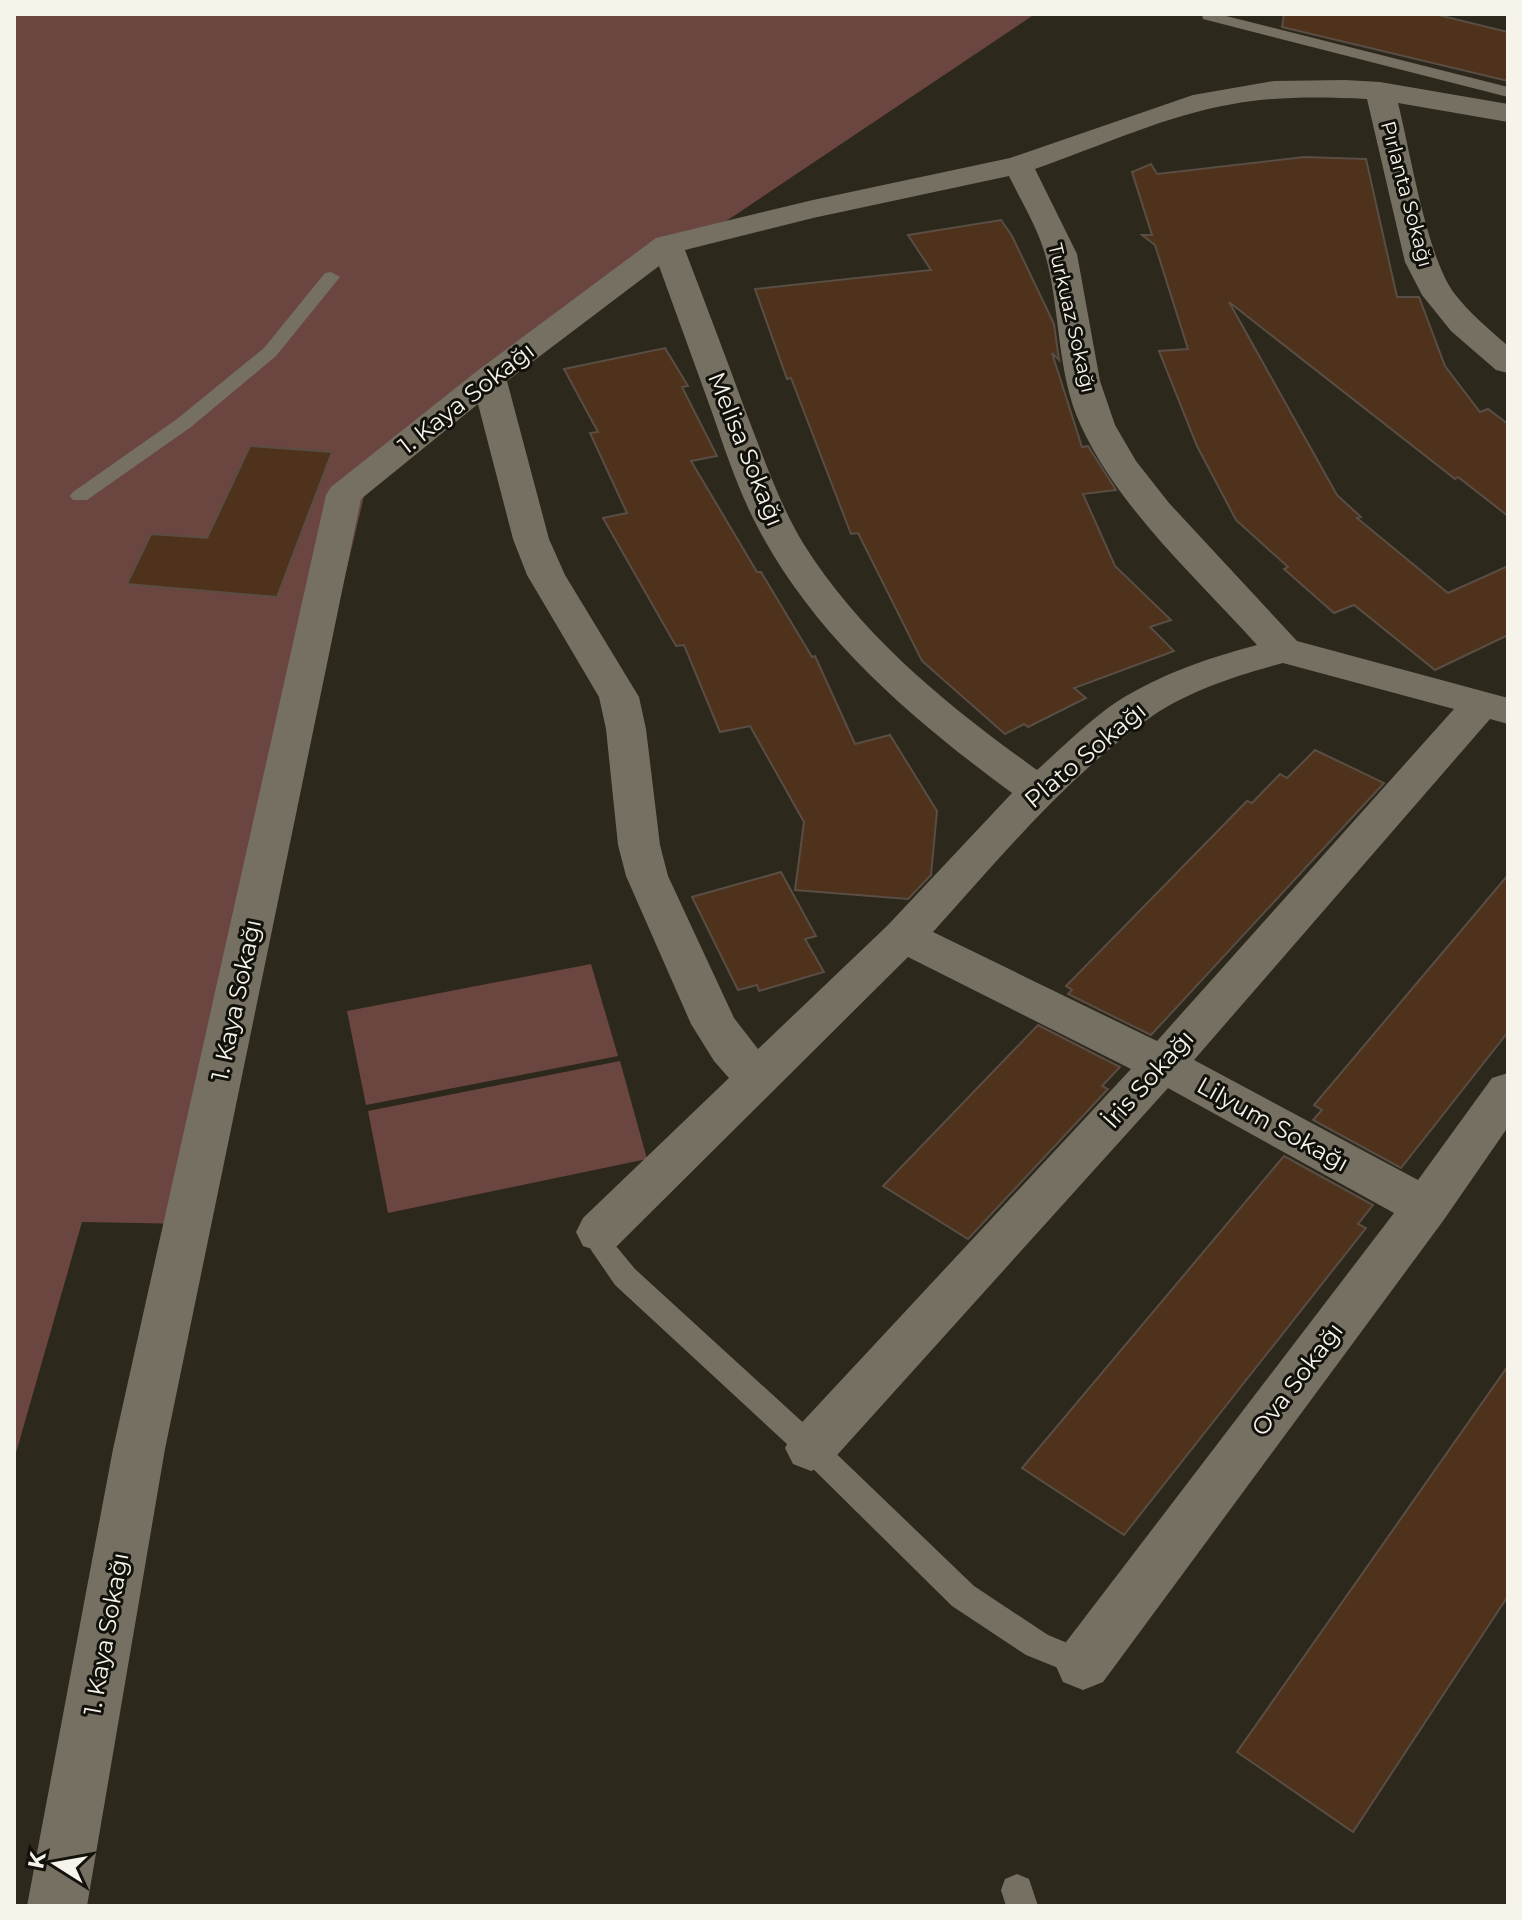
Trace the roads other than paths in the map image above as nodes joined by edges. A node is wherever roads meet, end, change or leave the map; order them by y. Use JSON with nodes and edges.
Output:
{"nodes":[{"id":1,"x":1208,"y":16,"type":"edge"},
{"id":2,"x":1380,"y":91,"type":"junction"},
{"id":3,"x":1508,"y":92,"type":"edge"},
{"id":4,"x":1508,"y":113,"type":"edge"},
{"id":5,"x":1018,"y":165,"type":"junction"},
{"id":6,"x":667,"y":245,"type":"junction"},
{"id":7,"x":331,"y":277,"type":"dead end"},
{"id":8,"x":1508,"y":363,"type":"edge"},
{"id":9,"x":489,"y":378,"type":"junction"},
{"id":10,"x":80,"y":496,"type":"dead end"},
{"id":11,"x":1283,"y":650,"type":"junction"},
{"id":12,"x":1494,"y":708,"type":"edge"},
{"id":13,"x":1038,"y":791,"type":"junction"},
{"id":14,"x":903,"y":936,"type":"junction"},
{"id":15,"x":1163,"y":1064,"type":"junction"},
{"id":16,"x":757,"y":1078,"type":"junction"},
{"id":17,"x":1500,"y":1118,"type":"edge"},
{"id":18,"x":1426,"y":1207,"type":"junction"},
{"id":19,"x":600,"y":1232,"type":"joint"},
{"id":20,"x":811,"y":1448,"type":"junction"},
{"id":21,"x":1083,"y":1664,"type":"joint"},
{"id":22,"x":57,"y":1906,"type":"edge"}],
"edges":[{"from":1,"to":3,"type":"lane"},
{"from":2,"to":4,"type":"street"},
{"from":2,"to":5,"type":"street"},
{"from":2,"to":8,"type":"street","name":"Pırlanta Sokağı"},
{"from":5,"to":6,"type":"street"},
{"from":5,"to":11,"type":"street","name":"Turkuaz Sokağı"},
{"from":6,"to":9,"type":"street","name":"1. Kaya Sokağı"},
{"from":6,"to":13,"type":"street","name":"Melisa Sokağı"},
{"from":7,"to":10,"type":"lane"},
{"from":9,"to":16,"type":"street"},
{"from":9,"to":22,"type":"street","name":"1. Kaya Sokağı"},
{"from":11,"to":12,"type":"street"},
{"from":11,"to":13,"type":"street","name":"Plato Sokağı"},
{"from":12,"to":15,"type":"street","name":"İris Sokağı"},
{"from":13,"to":14,"type":"street","name":"Plato Sokağı"},
{"from":14,"to":15,"type":"street","name":"Lilyum Sokağı"},
{"from":14,"to":16,"type":"street","name":"Plato Sokağı"},
{"from":15,"to":18,"type":"street","name":"Lilyum Sokağı"},
{"from":15,"to":20,"type":"street","name":"İris Sokağı"},
{"from":16,"to":19,"type":"street","name":"Plato Sokağı"},
{"from":17,"to":18,"type":"street","name":"Ova Sokağı"},
{"from":18,"to":21,"type":"street","name":"Ova Sokağı"},
{"from":19,"to":20,"type":"lane"},
{"from":20,"to":21,"type":"lane"}]}
